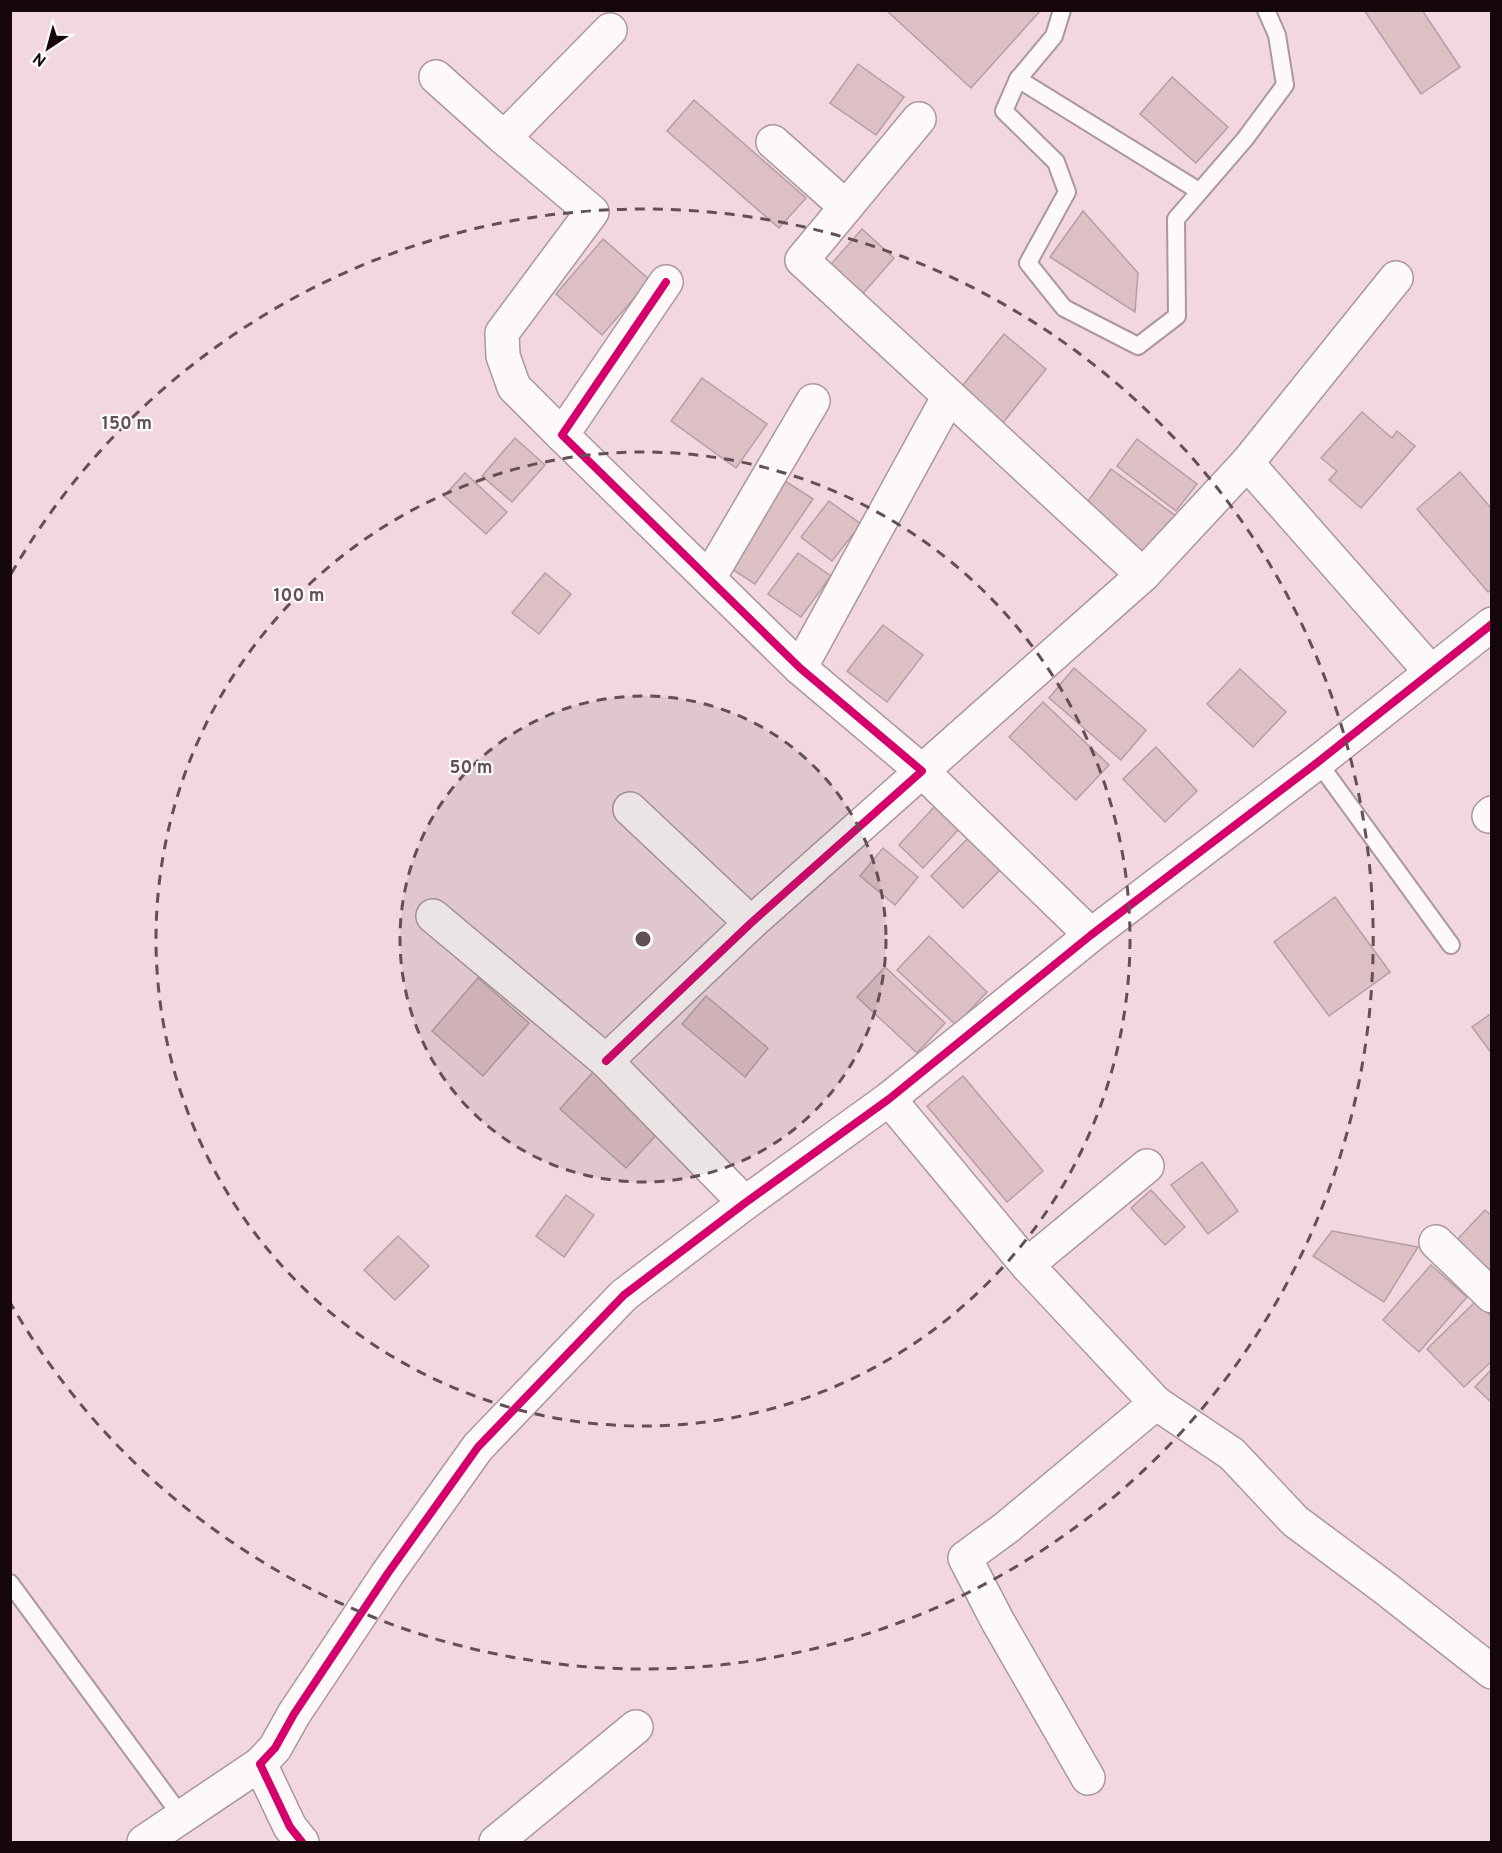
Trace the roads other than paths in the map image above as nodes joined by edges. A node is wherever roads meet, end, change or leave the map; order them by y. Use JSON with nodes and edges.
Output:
{"nodes":[{"id":1,"x":1062,"y":10,"type":"edge"},
{"id":2,"x":1266,"y":10,"type":"edge"},
{"id":3,"x":610,"y":30,"type":"dead end"},
{"id":4,"x":436,"y":76,"type":"dead end"},
{"id":5,"x":1018,"y":79,"type":"junction"},
{"id":6,"x":919,"y":119,"type":"dead end"},
{"id":7,"x":504,"y":138,"type":"junction"},
{"id":8,"x":773,"y":142,"type":"dead end"},
{"id":9,"x":1199,"y":191,"type":"junction"},
{"id":10,"x":846,"y":207,"type":"junction"},
{"id":11,"x":1396,"y":278,"type":"dead end"},
{"id":12,"x":666,"y":282,"type":"dead end"},
{"id":13,"x":949,"y":396,"type":"junction"},
{"id":14,"x":813,"y":401,"type":"dead end"},
{"id":15,"x":561,"y":435,"type":"junction"},
{"id":16,"x":1247,"y":463,"type":"junction"},
{"id":17,"x":1143,"y":574,"type":"junction"},
{"id":18,"x":709,"y":578,"type":"junction"},
{"id":19,"x":1491,"y":624,"type":"edge"},
{"id":20,"x":800,"y":668,"type":"junction"},
{"id":21,"x":1431,"y":672,"type":"junction"},
{"id":22,"x":1318,"y":762,"type":"junction"},
{"id":23,"x":922,"y":771,"type":"junction"},
{"id":24,"x":630,"y":809,"type":"dead end"},
{"id":25,"x":433,"y":916,"type":"dead end"},
{"id":26,"x":752,"y":923,"type":"junction"},
{"id":27,"x":1091,"y":935,"type":"junction"},
{"id":28,"x":1451,"y":945,"type":"dead end"},
{"id":29,"x":606,"y":1061,"type":"junction"},
{"id":30,"x":889,"y":1099,"type":"junction"},
{"id":31,"x":1147,"y":1166,"type":"dead end"},
{"id":32,"x":744,"y":1203,"type":"junction"},
{"id":33,"x":1436,"y":1242,"type":"dead end"},
{"id":34,"x":1027,"y":1265,"type":"junction"},
{"id":35,"x":1491,"y":1296,"type":"edge"},
{"id":36,"x":1155,"y":1403,"type":"junction"},
{"id":37,"x":10,"y":1583,"type":"edge"},
{"id":38,"x":1491,"y":1672,"type":"edge"},
{"id":39,"x":636,"y":1727,"type":"dead end"},
{"id":40,"x":260,"y":1764,"type":"junction"},
{"id":41,"x":1088,"y":1778,"type":"dead end"},
{"id":42,"x":182,"y":1817,"type":"junction"},
{"id":43,"x":144,"y":1842,"type":"edge"},
{"id":44,"x":302,"y":1842,"type":"edge"},
{"id":45,"x":496,"y":1842,"type":"edge"}],
"edges":[{"from":1,"to":5,"type":"lane"},
{"from":2,"to":9,"type":"lane"},
{"from":3,"to":7,"type":"street"},
{"from":4,"to":7,"type":"street"},
{"from":5,"to":9,"type":"lane"},
{"from":5,"to":9,"type":"lane"},
{"from":6,"to":10,"type":"street"},
{"from":7,"to":15,"type":"street"},
{"from":8,"to":10,"type":"street"},
{"from":10,"to":13,"type":"street"},
{"from":11,"to":16,"type":"street"},
{"from":12,"to":15,"type":"street"},
{"from":13,"to":17,"type":"street"},
{"from":13,"to":20,"type":"street"},
{"from":14,"to":18,"type":"street"},
{"from":15,"to":18,"type":"street"},
{"from":16,"to":17,"type":"street"},
{"from":16,"to":21,"type":"street"},
{"from":17,"to":23,"type":"street"},
{"from":18,"to":20,"type":"street"},
{"from":19,"to":21,"type":"street"},
{"from":20,"to":23,"type":"street"},
{"from":21,"to":22,"type":"street"},
{"from":22,"to":27,"type":"street"},
{"from":22,"to":28,"type":"lane"},
{"from":23,"to":26,"type":"street"},
{"from":23,"to":27,"type":"street"},
{"from":24,"to":26,"type":"street"},
{"from":25,"to":29,"type":"street"},
{"from":26,"to":29,"type":"street"},
{"from":27,"to":30,"type":"street"},
{"from":29,"to":32,"type":"street"},
{"from":30,"to":32,"type":"street"},
{"from":30,"to":34,"type":"street"},
{"from":31,"to":34,"type":"street"},
{"from":32,"to":40,"type":"street"},
{"from":33,"to":35,"type":"street"},
{"from":34,"to":36,"type":"street"},
{"from":36,"to":38,"type":"street"},
{"from":36,"to":41,"type":"street"},
{"from":37,"to":42,"type":"lane"},
{"from":39,"to":45,"type":"street"},
{"from":40,"to":42,"type":"street"},
{"from":40,"to":44,"type":"street"},
{"from":42,"to":43,"type":"street"}]}
